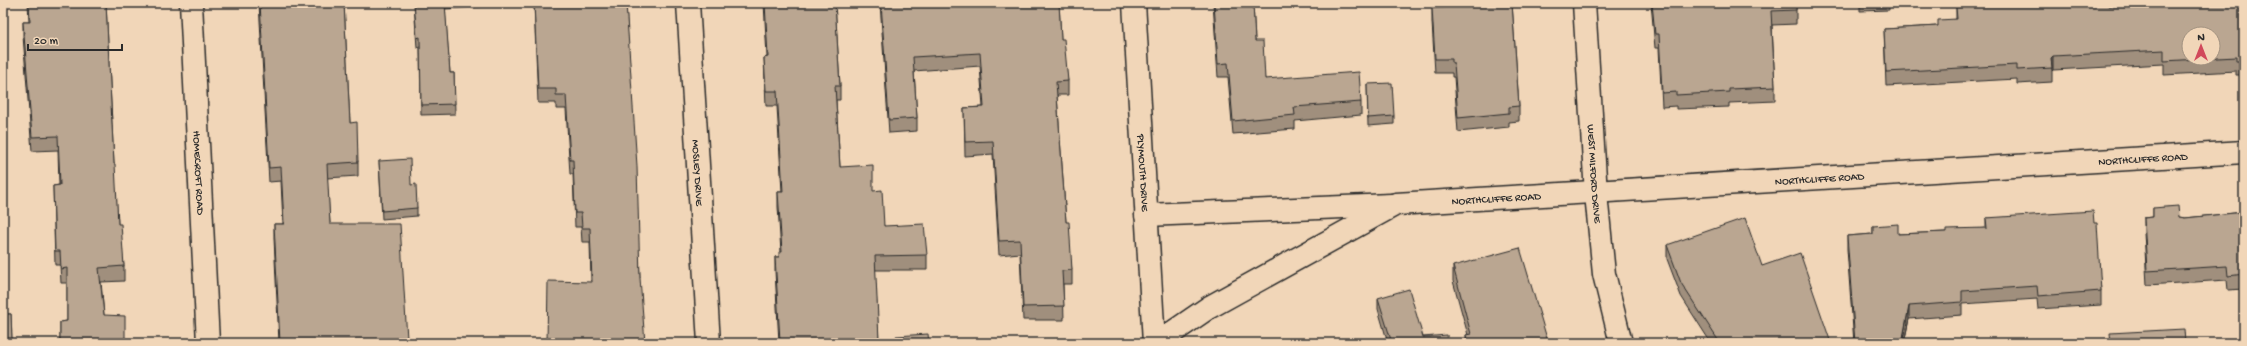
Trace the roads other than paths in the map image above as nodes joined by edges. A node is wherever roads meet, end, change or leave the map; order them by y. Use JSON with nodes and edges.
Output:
{"nodes":[{"id":1,"x":191,"y":3,"type":"edge"},
{"id":2,"x":688,"y":3,"type":"edge"},
{"id":3,"x":1134,"y":3,"type":"edge"},
{"id":4,"x":1584,"y":3,"type":"edge"},
{"id":5,"x":2244,"y":152,"type":"edge"},
{"id":6,"x":1596,"y":194,"type":"junction"},
{"id":7,"x":1396,"y":204,"type":"junction"},
{"id":8,"x":1146,"y":215,"type":"junction"},
{"id":9,"x":208,"y":343,"type":"edge"},
{"id":10,"x":709,"y":343,"type":"edge"},
{"id":11,"x":1155,"y":343,"type":"edge"},
{"id":12,"x":1621,"y":343,"type":"edge"}],
"edges":[{"from":1,"to":9,"type":"street","name":"HOMECROFT ROAD"},
{"from":2,"to":10,"type":"street","name":"MOSLEY DRIVE"},
{"from":3,"to":8,"type":"street","name":"PLYMOUTH DRIVE"},
{"from":4,"to":6,"type":"street","name":"WEST MILFORD DRIVE"},
{"from":5,"to":6,"type":"street","name":"NORTHCLIFFE ROAD"},
{"from":6,"to":7,"type":"street","name":"NORTHCLIFFE ROAD"},
{"from":6,"to":12,"type":"street","name":"WEST MILFORD DRIVE"},
{"from":7,"to":8,"type":"street","name":"NORTHCLIFFE ROAD"},
{"from":7,"to":11,"type":"street","name":"NORTHCLIFFE ROAD"},
{"from":8,"to":11,"type":"street","name":"PLYMOUTH DRIVE"}]}
